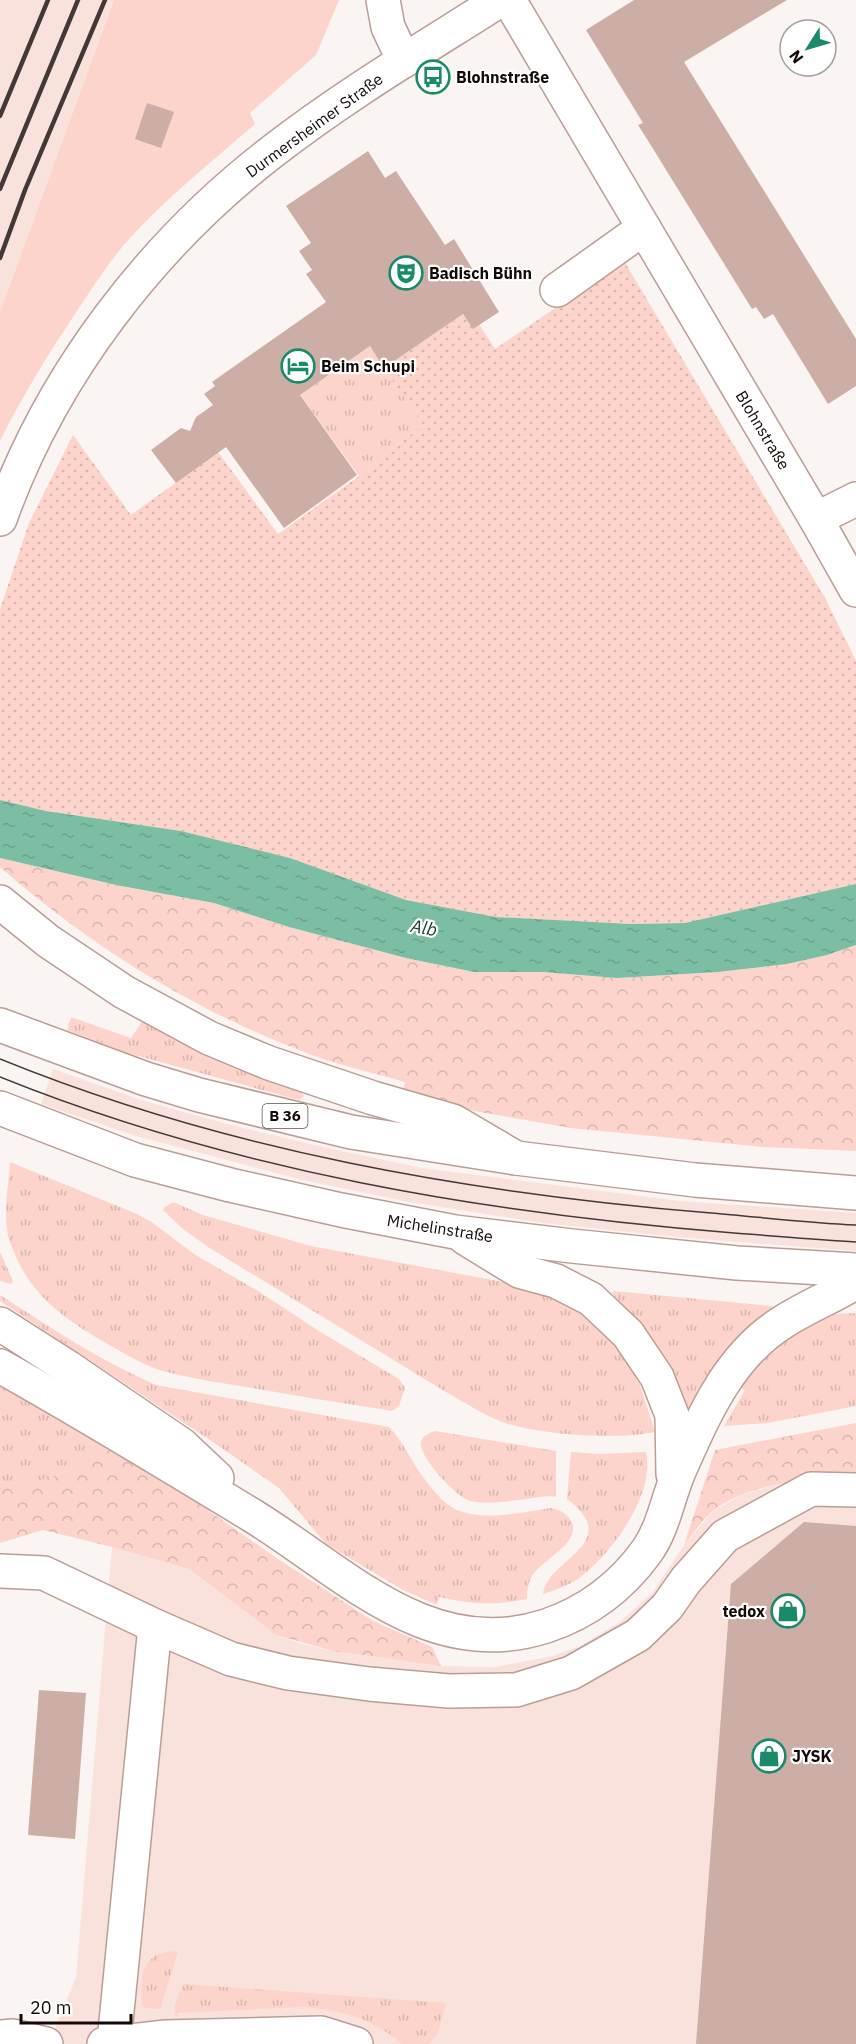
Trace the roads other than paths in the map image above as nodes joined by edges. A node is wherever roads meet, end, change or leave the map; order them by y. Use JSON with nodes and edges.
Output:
{"nodes":[{"id":1,"x":383,"y":0,"type":"edge"},
{"id":2,"x":500,"y":0,"type":"edge"},
{"id":3,"x":509,"y":0,"type":"edge"},
{"id":4,"x":404,"y":61,"type":"junction"},
{"id":5,"x":644,"y":228,"type":"junction"},
{"id":6,"x":557,"y":290,"type":"dead end"},
{"id":7,"x":856,"y":499,"type":"edge"},
{"id":8,"x":0,"y":519,"type":"edge"},
{"id":9,"x":816,"y":519,"type":"junction"},
{"id":10,"x":856,"y":590,"type":"edge"},
{"id":11,"x":0,"y":902,"type":"edge"},
{"id":12,"x":0,"y":1025,"type":"edge"},
{"id":13,"x":0,"y":1108,"type":"edge"},
{"id":14,"x":516,"y":1158,"type":"junction"},
{"id":15,"x":852,"y":1190,"type":"edge"},
{"id":16,"x":456,"y":1232,"type":"junction"},
{"id":17,"x":856,"y":1270,"type":"edge"},
{"id":18,"x":856,"y":1282,"type":"edge"},
{"id":19,"x":0,"y":1324,"type":"edge"},
{"id":20,"x":0,"y":1366,"type":"edge"},
{"id":21,"x":673,"y":1485,"type":"junction"},
{"id":22,"x":856,"y":1490,"type":"edge"},
{"id":23,"x":269,"y":1526,"type":"junction"},
{"id":24,"x":0,"y":1571,"type":"edge"},
{"id":25,"x":155,"y":1626,"type":"junction"},
{"id":26,"x":0,"y":2037,"type":"edge"},
{"id":27,"x":109,"y":2043,"type":"edge"},
{"id":28,"x":46,"y":2044,"type":"edge"},
{"id":29,"x":356,"y":2044,"type":"edge"}],
"edges":[{"from":1,"to":4,"type":"main road"},
{"from":2,"to":4,"type":"main road","name":"Durmersheimer Straße"},
{"from":3,"to":5,"type":"main road","name":"Blohnstraße"},
{"from":4,"to":8,"type":"main road","name":"Durmersheimer Straße"},
{"from":5,"to":6,"type":"main road"},
{"from":5,"to":9,"type":"main road","name":"Blohnstraße"},
{"from":7,"to":9,"type":"main road"},
{"from":9,"to":10,"type":"main road","name":"Blohnstraße"},
{"from":11,"to":14,"type":"main road"},
{"from":12,"to":14,"type":"main road","number":"B 36"},
{"from":13,"to":16,"type":"main road","name":"Michelinstraße"},
{"from":14,"to":15,"type":"main road","number":"B 36"},
{"from":16,"to":17,"type":"main road","name":"Michelinstraße"},
{"from":16,"to":21,"type":"main road"},
{"from":18,"to":21,"type":"main road"},
{"from":19,"to":23,"type":"main road"},
{"from":20,"to":23,"type":"main road"},
{"from":21,"to":23,"type":"main road"},
{"from":22,"to":25,"type":"main road"},
{"from":24,"to":25,"type":"main road"},
{"from":25,"to":27,"type":"main road"},
{"from":26,"to":28,"type":"main road"},
{"from":27,"to":29,"type":"main road"}]}
